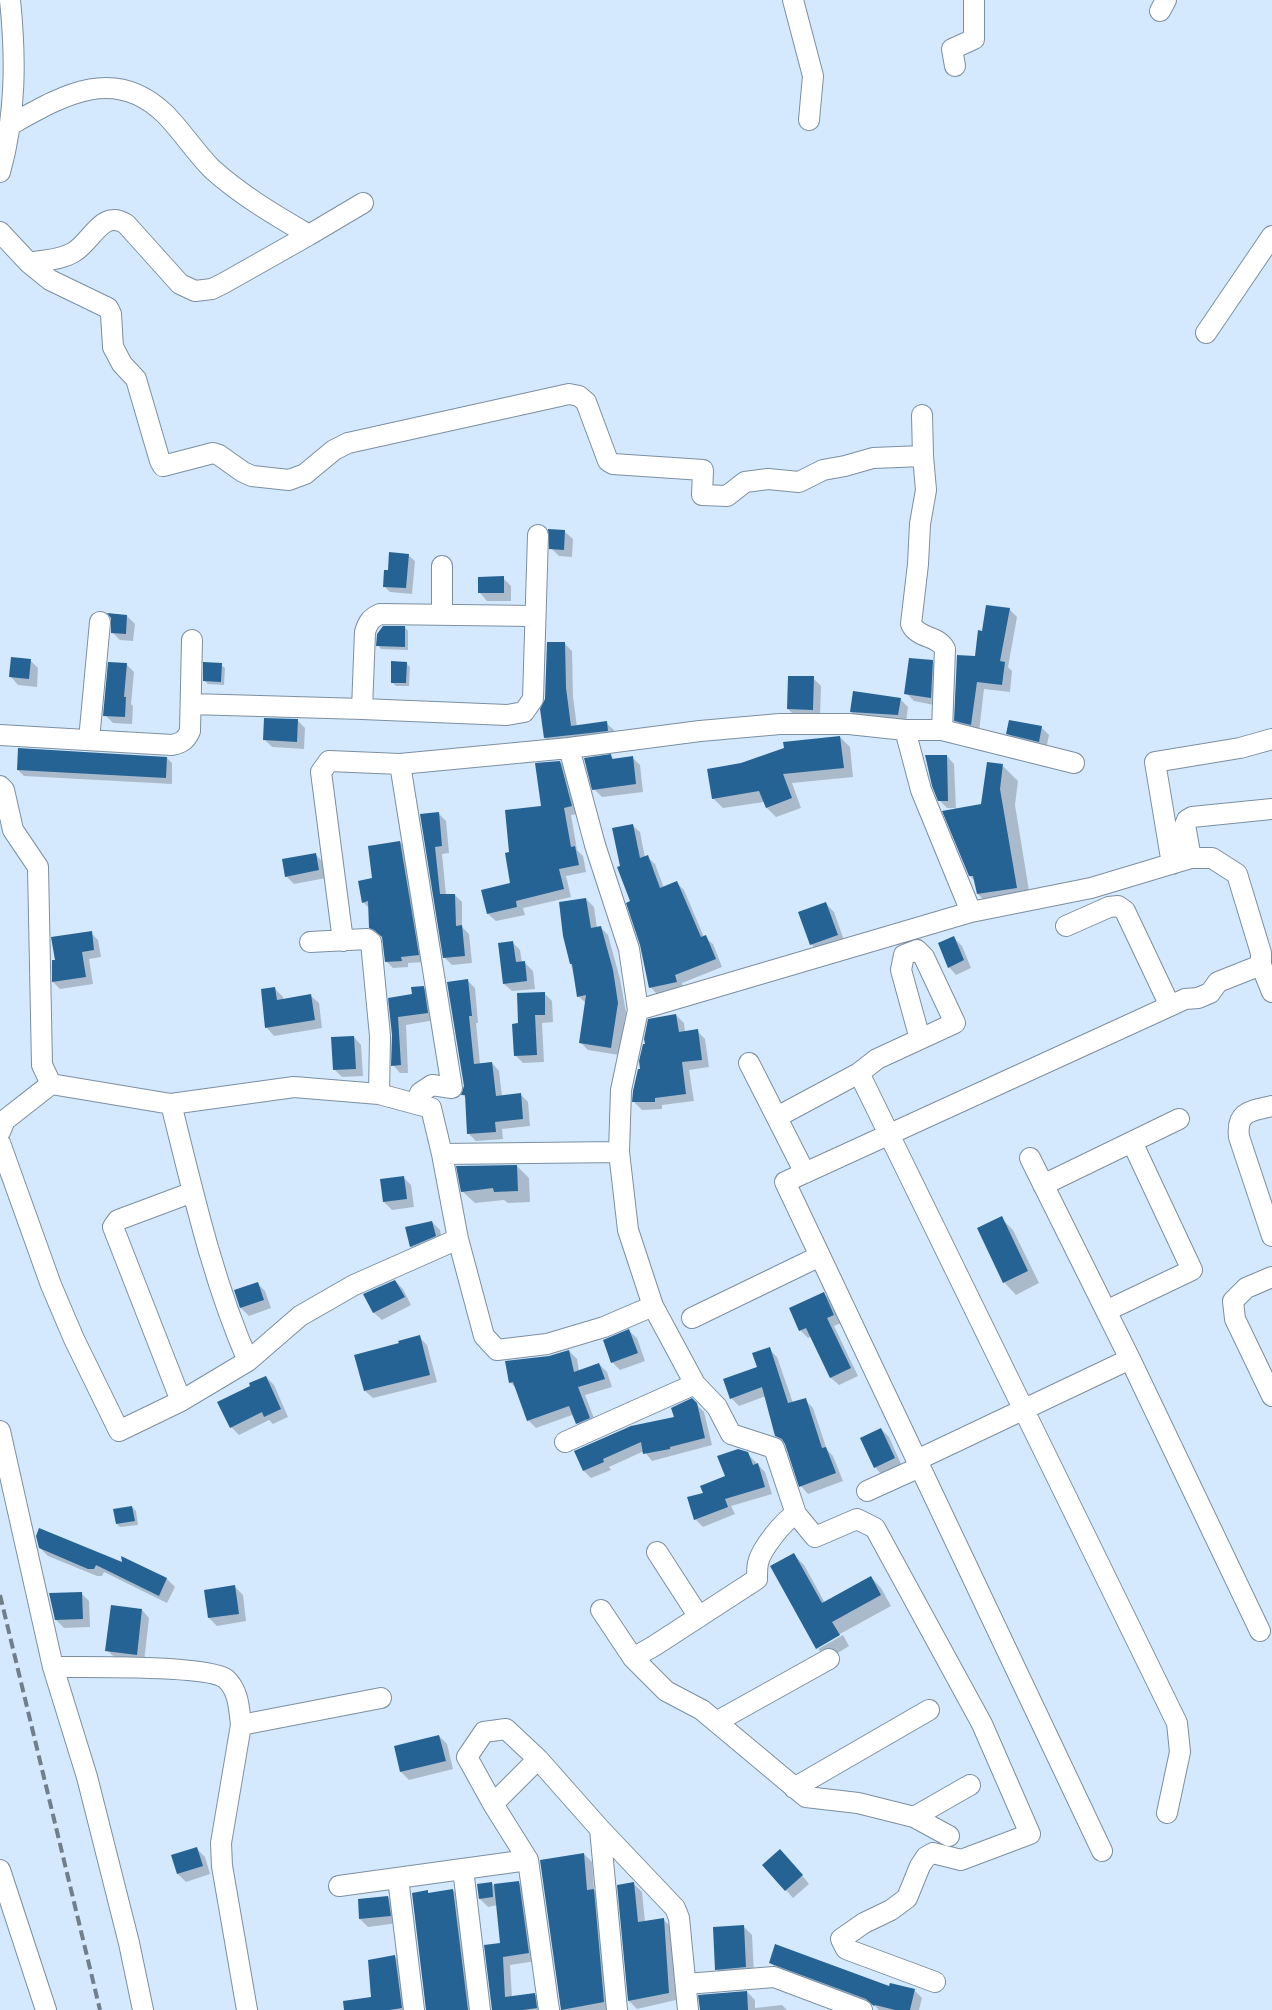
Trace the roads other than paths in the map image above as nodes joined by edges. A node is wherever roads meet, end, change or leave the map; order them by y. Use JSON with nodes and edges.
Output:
{"nodes":[{"id":1,"x":10,"y":0,"type":"edge"},
{"id":2,"x":793,"y":0,"type":"edge"},
{"id":3,"x":974,"y":0,"type":"edge"},
{"id":4,"x":955,"y":66,"type":"dead end"},
{"id":5,"x":809,"y":120,"type":"dead end"},
{"id":6,"x":10,"y":125,"type":"junction"},
{"id":7,"x":0,"y":172,"type":"edge"},
{"id":8,"x":363,"y":203,"type":"dead end"},
{"id":9,"x":0,"y":232,"type":"edge"},
{"id":10,"x":309,"y":235,"type":"junction"},
{"id":11,"x":1272,"y":236,"type":"edge"},
{"id":12,"x":29,"y":262,"type":"junction"},
{"id":13,"x":1206,"y":333,"type":"dead end"},
{"id":14,"x":922,"y":415,"type":"dead end"},
{"id":15,"x":923,"y":456,"type":"junction"},
{"id":16,"x":538,"y":535,"type":"dead end"},
{"id":17,"x":442,"y":566,"type":"dead end"},
{"id":18,"x":442,"y":614,"type":"junction"},
{"id":19,"x":534,"y":616,"type":"junction"},
{"id":20,"x":100,"y":622,"type":"dead end"},
{"id":21,"x":192,"y":640,"type":"dead end"},
{"id":22,"x":192,"y":704,"type":"junction"},
{"id":23,"x":362,"y":709,"type":"junction"},
{"id":24,"x":905,"y":730,"type":"junction"},
{"id":25,"x":942,"y":730,"type":"junction"},
{"id":26,"x":0,"y":735,"type":"edge"},
{"id":27,"x":89,"y":740,"type":"junction"},
{"id":28,"x":1272,"y":740,"type":"edge"},
{"id":29,"x":569,"y":748,"type":"junction"},
{"id":30,"x":1074,"y":762,"type":"dead end"},
{"id":31,"x":400,"y":764,"type":"junction"},
{"id":32,"x":0,"y":786,"type":"edge"},
{"id":33,"x":1272,"y":809,"type":"edge"},
{"id":34,"x":1182,"y":861,"type":"junction"},
{"id":35,"x":971,"y":912,"type":"junction"},
{"id":36,"x":1066,"y":926,"type":"dead end"},
{"id":37,"x":343,"y":941,"type":"junction"},
{"id":38,"x":310,"y":942,"type":"dead end"},
{"id":39,"x":1265,"y":956,"type":"edge"},
{"id":40,"x":1272,"y":992,"type":"edge"},
{"id":41,"x":1178,"y":1003,"type":"junction"},
{"id":42,"x":638,"y":1010,"type":"junction"},
{"id":43,"x":920,"y":1039,"type":"dead end"},
{"id":44,"x":749,"y":1062,"type":"dead end"},
{"id":45,"x":859,"y":1073,"type":"junction"},
{"id":46,"x":51,"y":1084,"type":"junction"},
{"id":47,"x":379,"y":1094,"type":"junction"},
{"id":48,"x":164,"y":1103,"type":"junction"},
{"id":49,"x":417,"y":1104,"type":"junction"},
{"id":50,"x":1272,"y":1106,"type":"edge"},
{"id":51,"x":777,"y":1117,"type":"junction"},
{"id":52,"x":1179,"y":1119,"type":"dead end"},
{"id":53,"x":0,"y":1132,"type":"edge"},
{"id":54,"x":166,"y":1132,"type":"dead end"},
{"id":55,"x":888,"y":1135,"type":"junction"},
{"id":56,"x":1132,"y":1142,"type":"junction"},
{"id":57,"x":0,"y":1143,"type":"edge"},
{"id":58,"x":619,"y":1152,"type":"junction"},
{"id":59,"x":442,"y":1154,"type":"junction"},
{"id":60,"x":1030,"y":1158,"type":"dead end"},
{"id":61,"x":805,"y":1173,"type":"junction"},
{"id":62,"x":1043,"y":1185,"type":"junction"},
{"id":63,"x":193,"y":1192,"type":"junction"},
{"id":64,"x":1272,"y":1236,"type":"edge"},
{"id":65,"x":458,"y":1239,"type":"junction"},
{"id":66,"x":820,"y":1256,"type":"junction"},
{"id":67,"x":1272,"y":1276,"type":"edge"},
{"id":68,"x":654,"y":1306,"type":"junction"},
{"id":69,"x":1106,"y":1311,"type":"junction"},
{"id":70,"x":692,"y":1318,"type":"dead end"},
{"id":71,"x":1130,"y":1359,"type":"junction"},
{"id":72,"x":248,"y":1361,"type":"junction"},
{"id":73,"x":695,"y":1384,"type":"junction"},
{"id":74,"x":1272,"y":1396,"type":"edge"},
{"id":75,"x":181,"y":1401,"type":"junction"},
{"id":76,"x":1023,"y":1410,"type":"junction"},
{"id":77,"x":0,"y":1431,"type":"edge"},
{"id":78,"x":565,"y":1442,"type":"dead end"},
{"id":79,"x":919,"y":1464,"type":"junction"},
{"id":80,"x":867,"y":1492,"type":"dead end"},
{"id":81,"x":796,"y":1514,"type":"junction"},
{"id":82,"x":657,"y":1552,"type":"dead end"},
{"id":83,"x":601,"y":1610,"type":"dead end"},
{"id":84,"x":699,"y":1617,"type":"junction"},
{"id":85,"x":1260,"y":1631,"type":"dead end"},
{"id":86,"x":633,"y":1658,"type":"junction"},
{"id":87,"x":829,"y":1659,"type":"dead end"},
{"id":88,"x":53,"y":1667,"type":"junction"},
{"id":89,"x":381,"y":1698,"type":"dead end"},
{"id":90,"x":929,"y":1710,"type":"dead end"},
{"id":91,"x":716,"y":1722,"type":"junction"},
{"id":92,"x":241,"y":1725,"type":"junction"},
{"id":93,"x":538,"y":1759,"type":"junction"},
{"id":94,"x":970,"y":1785,"type":"dead end"},
{"id":95,"x":794,"y":1788,"type":"junction"},
{"id":96,"x":492,"y":1804,"type":"junction"},
{"id":97,"x":1167,"y":1813,"type":"dead end"},
{"id":98,"x":914,"y":1817,"type":"junction"},
{"id":99,"x":600,"y":1829,"type":"junction"},
{"id":100,"x":949,"y":1836,"type":"dead end"},
{"id":101,"x":1102,"y":1851,"type":"dead end"},
{"id":102,"x":528,"y":1860,"type":"junction"},
{"id":103,"x":463,"y":1869,"type":"junction"},
{"id":104,"x":0,"y":1870,"type":"edge"},
{"id":105,"x":398,"y":1878,"type":"junction"},
{"id":106,"x":339,"y":1886,"type":"dead end"},
{"id":107,"x":936,"y":1982,"type":"dead end"},
{"id":108,"x":686,"y":1984,"type":"junction"},
{"id":109,"x":46,"y":2010,"type":"edge"},
{"id":110,"x":143,"y":2010,"type":"edge"},
{"id":111,"x":247,"y":2010,"type":"edge"},
{"id":112,"x":414,"y":2010,"type":"edge"},
{"id":113,"x":480,"y":2010,"type":"edge"},
{"id":114,"x":549,"y":2010,"type":"edge"},
{"id":115,"x":617,"y":2010,"type":"edge"},
{"id":116,"x":688,"y":2010,"type":"edge"},
{"id":117,"x":862,"y":2010,"type":"edge"}],
"edges":[{"from":1,"to":6,"type":"street"},
{"from":2,"to":5,"type":"street"},
{"from":3,"to":4,"type":"street"},
{"from":6,"to":7,"type":"street"},
{"from":6,"to":10,"type":"street"},
{"from":8,"to":10,"type":"street"},
{"from":9,"to":12,"type":"street"},
{"from":10,"to":12,"type":"street"},
{"from":11,"to":13,"type":"street"},
{"from":12,"to":15,"type":"street"},
{"from":14,"to":15,"type":"street"},
{"from":15,"to":25,"type":"street"},
{"from":16,"to":19,"type":"street"},
{"from":17,"to":18,"type":"street"},
{"from":18,"to":19,"type":"street"},
{"from":18,"to":23,"type":"street"},
{"from":19,"to":23,"type":"street"},
{"from":20,"to":27,"type":"street"},
{"from":21,"to":22,"type":"street"},
{"from":22,"to":23,"type":"street"},
{"from":22,"to":27,"type":"street"},
{"from":24,"to":25,"type":"street"},
{"from":24,"to":29,"type":"street"},
{"from":24,"to":35,"type":"street"},
{"from":25,"to":30,"type":"street"},
{"from":26,"to":27,"type":"street"},
{"from":28,"to":34,"type":"street"},
{"from":29,"to":31,"type":"street"},
{"from":29,"to":42,"type":"street"},
{"from":31,"to":37,"type":"street"},
{"from":31,"to":49,"type":"street"},
{"from":32,"to":46,"type":"street"},
{"from":33,"to":34,"type":"street"},
{"from":34,"to":35,"type":"street"},
{"from":34,"to":39,"type":"street"},
{"from":35,"to":42,"type":"street"},
{"from":36,"to":41,"type":"street"},
{"from":37,"to":38,"type":"street"},
{"from":37,"to":47,"type":"street"},
{"from":39,"to":40,"type":"street"},
{"from":39,"to":41,"type":"street"},
{"from":41,"to":55,"type":"street"},
{"from":42,"to":58,"type":"street"},
{"from":43,"to":45,"type":"street"},
{"from":44,"to":51,"type":"street"},
{"from":45,"to":51,"type":"street"},
{"from":45,"to":55,"type":"street"},
{"from":46,"to":48,"type":"street"},
{"from":46,"to":53,"type":"street"},
{"from":47,"to":48,"type":"street"},
{"from":47,"to":49,"type":"street"},
{"from":48,"to":54,"type":"street"},
{"from":48,"to":63,"type":"street"},
{"from":49,"to":59,"type":"street"},
{"from":50,"to":64,"type":"street"},
{"from":51,"to":61,"type":"street"},
{"from":52,"to":56,"type":"street"},
{"from":55,"to":61,"type":"street"},
{"from":55,"to":76,"type":"street"},
{"from":56,"to":62,"type":"street"},
{"from":56,"to":69,"type":"street"},
{"from":57,"to":75,"type":"street"},
{"from":58,"to":59,"type":"street"},
{"from":58,"to":68,"type":"street"},
{"from":59,"to":65,"type":"street"},
{"from":60,"to":62,"type":"street"},
{"from":61,"to":66,"type":"street"},
{"from":62,"to":69,"type":"street"},
{"from":63,"to":72,"type":"street"},
{"from":63,"to":75,"type":"street"},
{"from":65,"to":68,"type":"street"},
{"from":65,"to":72,"type":"street"},
{"from":66,"to":70,"type":"street"},
{"from":66,"to":79,"type":"street"},
{"from":67,"to":74,"type":"street"},
{"from":68,"to":73,"type":"street"},
{"from":69,"to":71,"type":"street"},
{"from":71,"to":76,"type":"street"},
{"from":71,"to":85,"type":"street"},
{"from":72,"to":75,"type":"street"},
{"from":73,"to":78,"type":"street"},
{"from":73,"to":81,"type":"street"},
{"from":76,"to":79,"type":"street"},
{"from":76,"to":97,"type":"street"},
{"from":77,"to":88,"type":"street"},
{"from":79,"to":80,"type":"street"},
{"from":79,"to":101,"type":"street"},
{"from":81,"to":84,"type":"street"},
{"from":81,"to":107,"type":"street"},
{"from":82,"to":84,"type":"street"},
{"from":83,"to":86,"type":"street"},
{"from":84,"to":86,"type":"street"},
{"from":86,"to":91,"type":"street"},
{"from":87,"to":91,"type":"street"},
{"from":88,"to":92,"type":"street"},
{"from":88,"to":110,"type":"street"},
{"from":89,"to":92,"type":"street"},
{"from":90,"to":95,"type":"street"},
{"from":91,"to":95,"type":"street"},
{"from":92,"to":111,"type":"street"},
{"from":93,"to":96,"type":"street"},
{"from":93,"to":96,"type":"street"},
{"from":93,"to":99,"type":"street"},
{"from":94,"to":98,"type":"street"},
{"from":95,"to":98,"type":"street"},
{"from":96,"to":102,"type":"street"},
{"from":98,"to":100,"type":"street"},
{"from":99,"to":108,"type":"street"},
{"from":99,"to":115,"type":"street"},
{"from":102,"to":103,"type":"street"},
{"from":102,"to":114,"type":"street"},
{"from":103,"to":105,"type":"street"},
{"from":103,"to":113,"type":"street"},
{"from":104,"to":109,"type":"street"},
{"from":105,"to":106,"type":"street"},
{"from":105,"to":112,"type":"street"},
{"from":108,"to":116,"type":"street"},
{"from":108,"to":117,"type":"street"}]}
